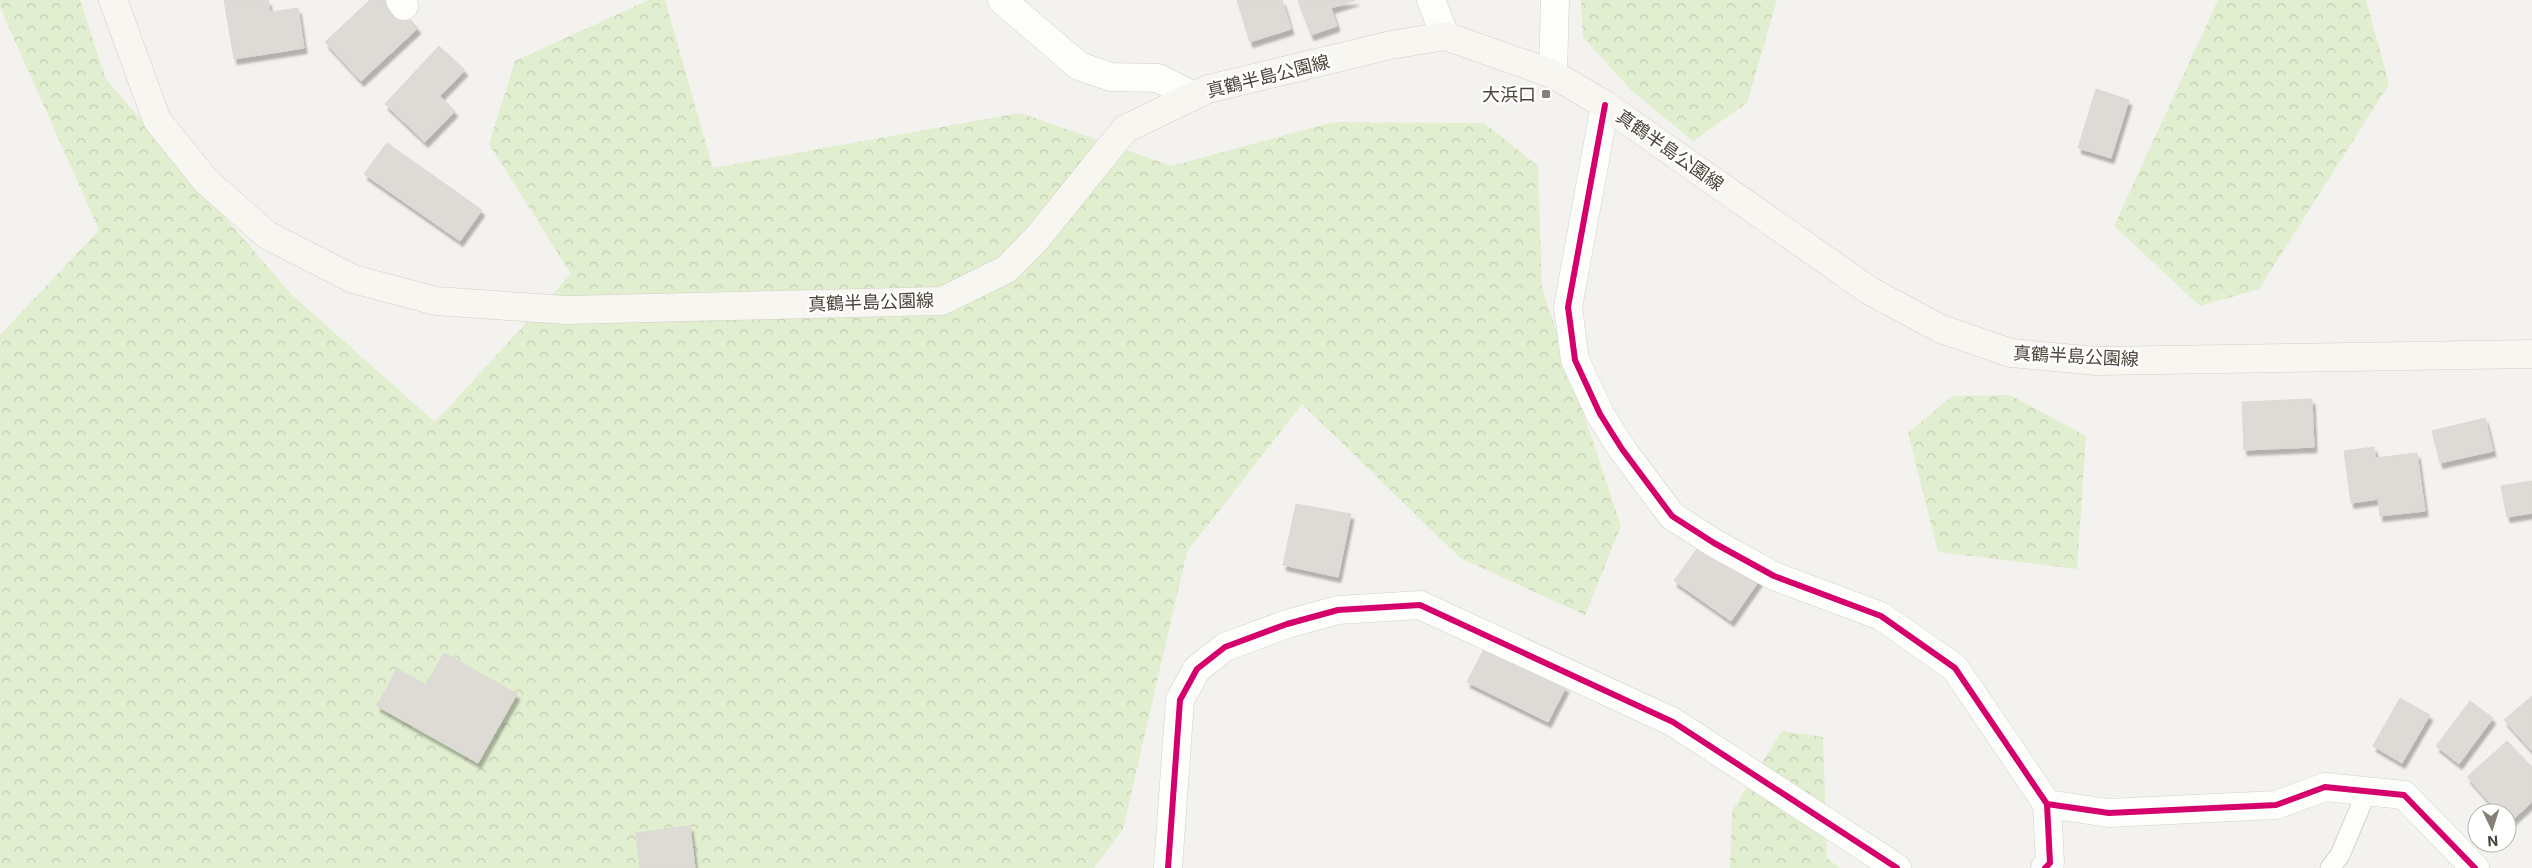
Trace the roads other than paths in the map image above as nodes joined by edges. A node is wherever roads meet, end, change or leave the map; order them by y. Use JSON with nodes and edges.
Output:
{"nodes":[{"id":1,"x":113,"y":0,"type":"edge"},
{"id":2,"x":1002,"y":0,"type":"edge"},
{"id":3,"x":1431,"y":0,"type":"edge"},
{"id":4,"x":1555,"y":0,"type":"edge"},
{"id":5,"x":1444,"y":36,"type":"junction"},
{"id":6,"x":1553,"y":74,"type":"junction"},
{"id":7,"x":1193,"y":96,"type":"junction"},
{"id":8,"x":1605,"y":105,"type":"junction"},
{"id":9,"x":2532,"y":354,"type":"edge"},
{"id":10,"x":2367,"y":791,"type":"junction"},
{"id":11,"x":2047,"y":804,"type":"junction"},
{"id":12,"x":1168,"y":868,"type":"edge"},
{"id":13,"x":1897,"y":868,"type":"edge"},
{"id":14,"x":2045,"y":868,"type":"edge"},
{"id":15,"x":2330,"y":868,"type":"edge"},
{"id":16,"x":2476,"y":868,"type":"edge"}],
"edges":[{"from":1,"to":7,"type":"main road","name":"真鶴半島公園線"},
{"from":2,"to":7,"type":"street"},
{"from":3,"to":5,"type":"street"},
{"from":4,"to":6,"type":"street"},
{"from":5,"to":6,"type":"main road","name":"真鶴半島公園線"},
{"from":5,"to":7,"type":"main road","name":"真鶴半島公園線"},
{"from":6,"to":8,"type":"main road","name":"真鶴半島公園線"},
{"from":8,"to":9,"type":"main road","name":"真鶴半島公園線"},
{"from":8,"to":11,"type":"street"},
{"from":10,"to":11,"type":"street"},
{"from":10,"to":15,"type":"lane"},
{"from":10,"to":16,"type":"street"},
{"from":11,"to":14,"type":"street"},
{"from":12,"to":13,"type":"street"}]}
